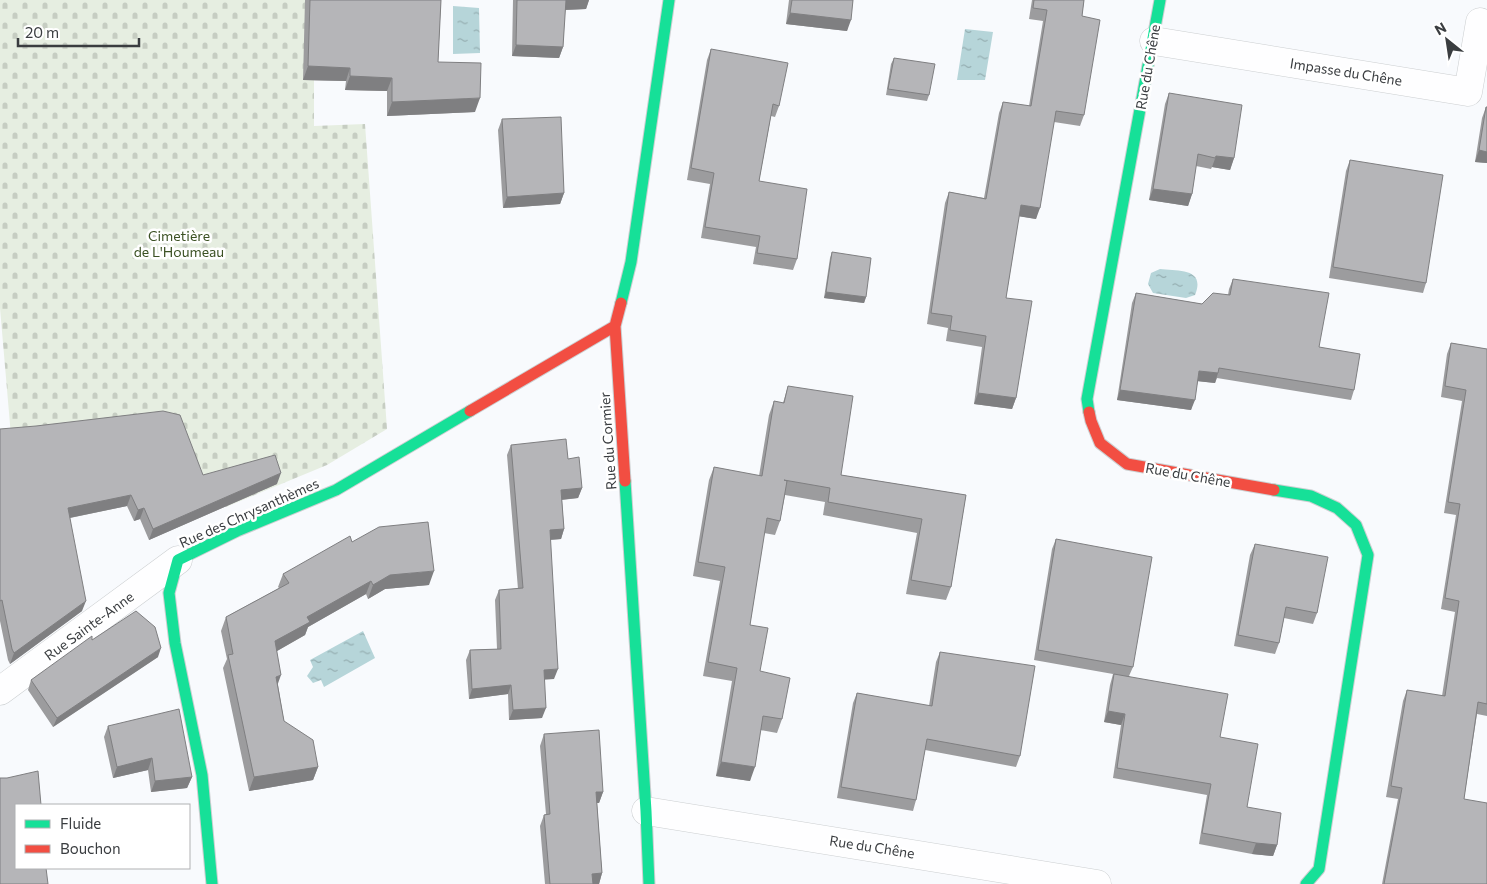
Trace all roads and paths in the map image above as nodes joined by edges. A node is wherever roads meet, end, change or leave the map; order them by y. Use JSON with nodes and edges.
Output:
{"nodes":[{"id":1,"x":669,"y":0,"type":"edge"},
{"id":2,"x":1160,"y":0,"type":"edge"},
{"id":3,"x":1480,"y":22,"type":"dead end"},
{"id":4,"x":1154,"y":41,"type":"junction"},
{"id":5,"x":615,"y":326,"type":"junction"},
{"id":6,"x":178,"y":560,"type":"junction"},
{"id":7,"x":0,"y":691,"type":"edge"},
{"id":8,"x":646,"y":811,"type":"junction"},
{"id":9,"x":212,"y":884,"type":"edge"},
{"id":10,"x":649,"y":884,"type":"edge"},
{"id":11,"x":1097,"y":884,"type":"edge"},
{"id":12,"x":1306,"y":884,"type":"edge"}],
"edges":[{"from":1,"to":5,"type":"street","name":"Rue du Cormier"},
{"from":2,"to":4,"type":"street","name":"Rue du Chêne"},
{"from":3,"to":4,"type":"street","name":"Impasse du Chêne"},
{"from":4,"to":12,"type":"street","name":"Rue du Chêne"},
{"from":5,"to":6,"type":"street","name":"Rue des Chrysanthèmes"},
{"from":5,"to":8,"type":"street","name":"Rue du Cormier"},
{"from":6,"to":7,"type":"street","name":"Rue Sainte-Anne"},
{"from":6,"to":9,"type":"street","name":"Rue des Chrysanthèmes"},
{"from":8,"to":10,"type":"street","name":"Rue du Cormier"},
{"from":8,"to":11,"type":"street","name":"Rue du Chêne"}]}
